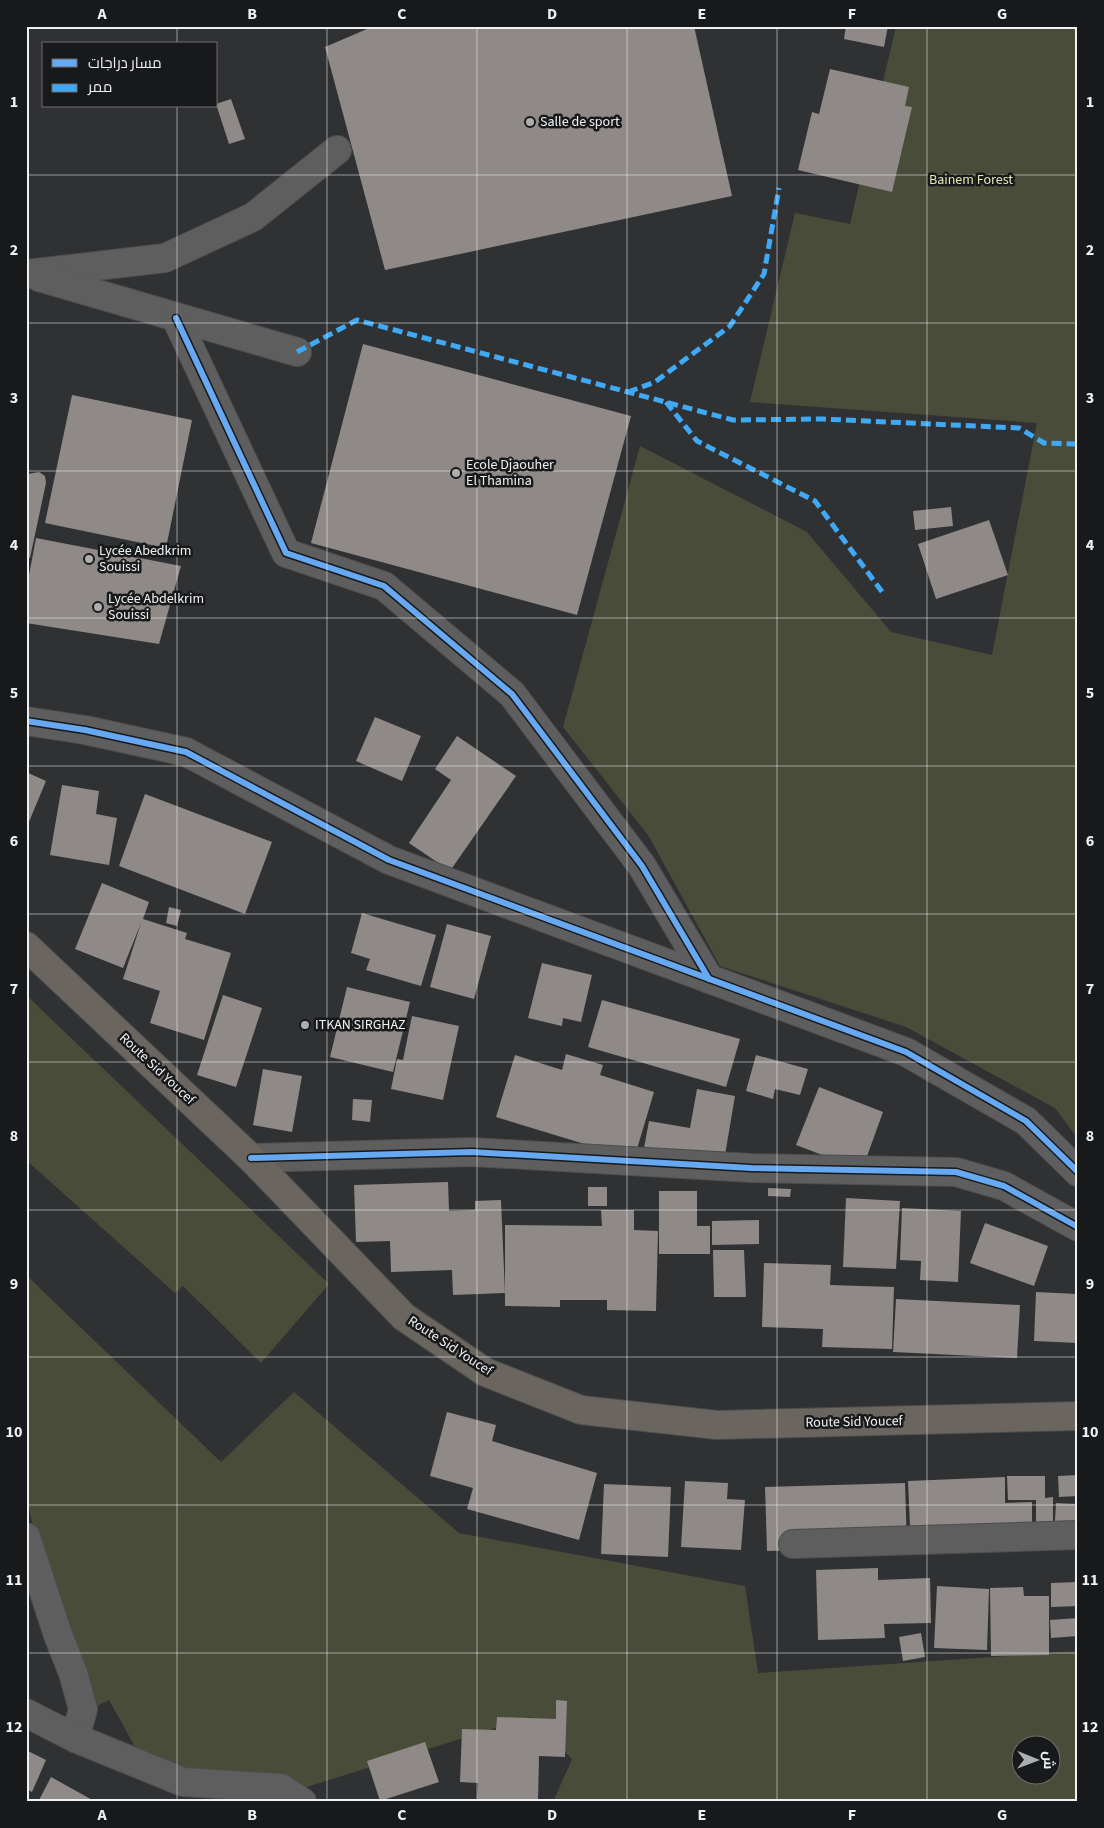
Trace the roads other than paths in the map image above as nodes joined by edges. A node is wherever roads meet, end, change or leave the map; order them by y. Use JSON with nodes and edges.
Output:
{"nodes":[{"id":1,"x":337,"y":150,"type":"dead end"},
{"id":2,"x":27,"y":274,"type":"edge"},
{"id":3,"x":176,"y":318,"type":"junction"},
{"id":4,"x":297,"y":352,"type":"dead end"},
{"id":5,"x":26,"y":721,"type":"edge"},
{"id":6,"x":26,"y":946,"type":"edge"},
{"id":7,"x":709,"y":979,"type":"junction"},
{"id":8,"x":251,"y":1158,"type":"junction"},
{"id":9,"x":1078,"y":1172,"type":"edge"},
{"id":10,"x":1078,"y":1227,"type":"edge"},
{"id":11,"x":1078,"y":1416,"type":"edge"},
{"id":12,"x":1078,"y":1535,"type":"edge"},
{"id":13,"x":26,"y":1537,"type":"edge"},
{"id":14,"x":793,"y":1544,"type":"dead end"},
{"id":15,"x":26,"y":1713,"type":"edge"},
{"id":16,"x":75,"y":1738,"type":"junction"},
{"id":17,"x":302,"y":1802,"type":"edge"}],
"edges":[{"from":1,"to":2,"type":"street"},
{"from":2,"to":3,"type":"street"},
{"from":3,"to":4,"type":"street"},
{"from":3,"to":7,"type":"street"},
{"from":5,"to":7,"type":"street"},
{"from":6,"to":8,"type":"main road","name":"Route Sid Youcef"},
{"from":7,"to":9,"type":"street"},
{"from":8,"to":10,"type":"street"},
{"from":8,"to":11,"type":"main road","name":"Route Sid Youcef"},
{"from":12,"to":14,"type":"street"},
{"from":13,"to":16,"type":"street"},
{"from":15,"to":16,"type":"street"},
{"from":16,"to":17,"type":"street"}]}
